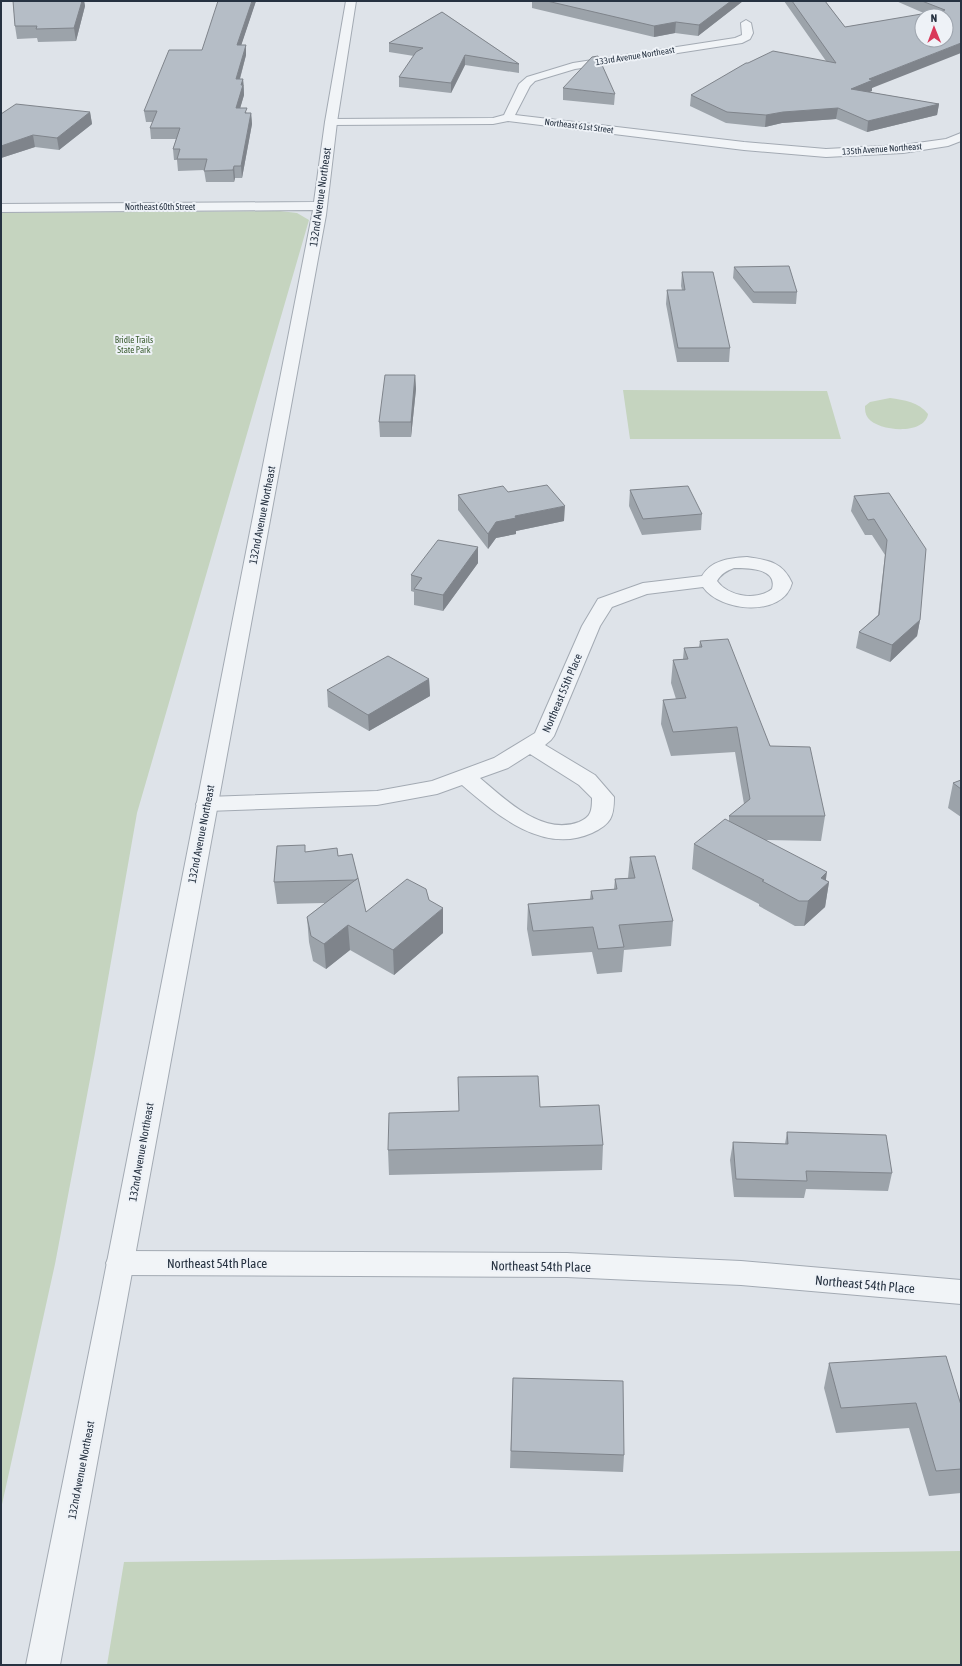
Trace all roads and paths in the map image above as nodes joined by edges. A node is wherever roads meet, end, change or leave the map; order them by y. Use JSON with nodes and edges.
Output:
{"nodes":[{"id":1,"x":351,"y":1,"type":"edge"},
{"id":2,"x":746,"y":23,"type":"dead end"},
{"id":3,"x":508,"y":118,"type":"junction"},
{"id":4,"x":331,"y":122,"type":"junction"},
{"id":5,"x":961,"y":137,"type":"edge"},
{"id":6,"x":826,"y":153,"type":"joint"},
{"id":7,"x":319,"y":206,"type":"junction"},
{"id":8,"x":1,"y":208,"type":"edge"},
{"id":9,"x":708,"y":581,"type":"dead end"},
{"id":10,"x":531,"y":745,"type":"junction"},
{"id":11,"x":465,"y":776,"type":"junction"},
{"id":12,"x":207,"y":804,"type":"junction"},
{"id":13,"x":120,"y":1263,"type":"junction"},
{"id":14,"x":961,"y":1292,"type":"edge"},
{"id":15,"x":43,"y":1665,"type":"edge"}],
"edges":[{"from":1,"to":4,"type":"street","name":"132nd Avenue Northeast"},
{"from":2,"to":3,"type":"street","name":"133rd Avenue Northeast"},
{"from":3,"to":4,"type":"street","name":"Northeast 61st Street"},
{"from":3,"to":6,"type":"street","name":"Northeast 61st Street"},
{"from":4,"to":7,"type":"street","name":"132nd Avenue Northeast"},
{"from":5,"to":6,"type":"street","name":"135th Avenue Northeast"},
{"from":7,"to":8,"type":"street","name":"Northeast 60th Street"},
{"from":7,"to":12,"type":"street","name":"132nd Avenue Northeast"},
{"from":9,"to":10,"type":"street","name":"Northeast 55th Place"},
{"from":10,"to":11,"type":"street","name":"Northeast 55th Place"},
{"from":10,"to":11,"type":"street"},
{"from":11,"to":12,"type":"street","name":"Northeast 55th Place"},
{"from":12,"to":13,"type":"street","name":"132nd Avenue Northeast"},
{"from":13,"to":14,"type":"street","name":"Northeast 54th Place"},
{"from":13,"to":15,"type":"street","name":"132nd Avenue Northeast"}]}
